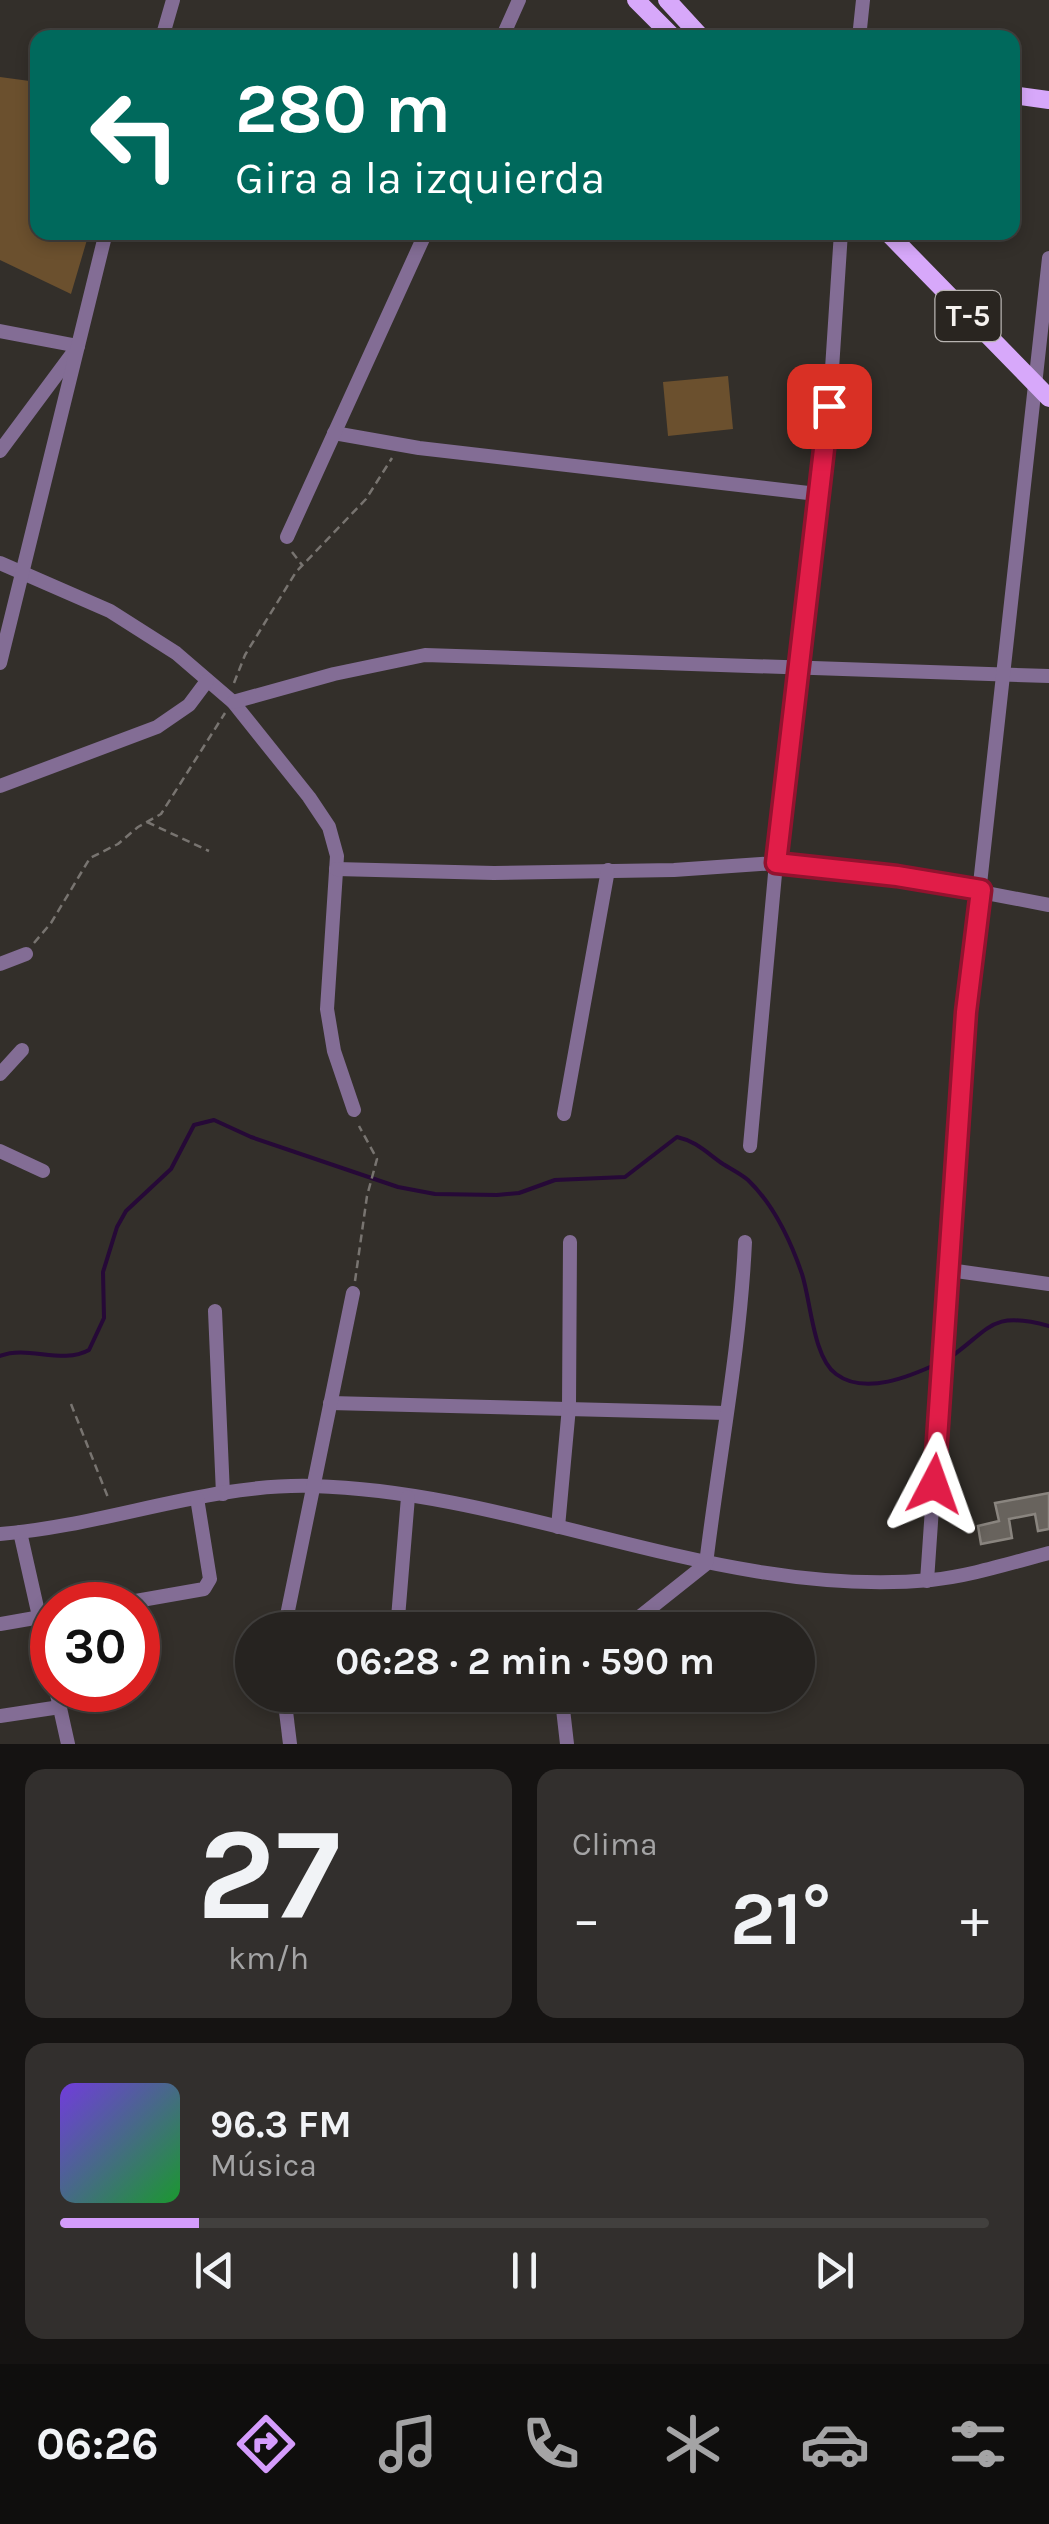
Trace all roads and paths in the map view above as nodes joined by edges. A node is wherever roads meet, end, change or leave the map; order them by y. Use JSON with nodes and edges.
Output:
{"nodes":[{"id":1,"x":173,"y":0,"type":"edge"},
{"id":2,"x":519,"y":0,"type":"edge"},
{"id":3,"x":636,"y":0,"type":"edge"},
{"id":4,"x":667,"y":0,"type":"edge"},
{"id":5,"x":863,"y":0,"type":"edge"},
{"id":6,"x":164,"y":30,"type":"edge"},
{"id":7,"x":506,"y":30,"type":"edge"},
{"id":8,"x":666,"y":30,"type":"edge"},
{"id":9,"x":695,"y":30,"type":"edge"},
{"id":10,"x":860,"y":30,"type":"edge"},
{"id":11,"x":1020,"y":96,"type":"edge"},
{"id":12,"x":1049,"y":100,"type":"edge"},
{"id":13,"x":104,"y":240,"type":"edge"},
{"id":14,"x":422,"y":240,"type":"edge"},
{"id":15,"x":841,"y":240,"type":"edge"},
{"id":16,"x":895,"y":240,"type":"edge"},
{"id":17,"x":1049,"y":258,"type":"edge"},
{"id":18,"x":1047,"y":298,"type":"edge"},
{"id":19,"x":0,"y":331,"type":"edge"},
{"id":20,"x":78,"y":346,"type":"junction"},
{"id":21,"x":1042,"y":392,"type":"edge"},
{"id":22,"x":334,"y":433,"type":"junction"},
{"id":23,"x":401,"y":444,"type":"junction"},
{"id":24,"x":0,"y":451,"type":"edge"},
{"id":25,"x":817,"y":494,"type":"junction"},
{"id":26,"x":287,"y":538,"type":"joint"},
{"id":27,"x":0,"y":564,"type":"edge"},
{"id":28,"x":302,"y":565,"type":"junction"},
{"id":29,"x":23,"y":572,"type":"junction"},
{"id":30,"x":0,"y":662,"type":"edge"},
{"id":31,"x":798,"y":668,"type":"junction"},
{"id":32,"x":1002,"y":676,"type":"junction"},
{"id":33,"x":1049,"y":676,"type":"edge"},
{"id":34,"x":207,"y":681,"type":"junction"},
{"id":35,"x":233,"y":702,"type":"junction"},
{"id":36,"x":0,"y":786,"type":"edge"},
{"id":37,"x":146,"y":822,"type":"junction"},
{"id":38,"x":209,"y":851,"type":"dead end"},
{"id":39,"x":776,"y":863,"type":"junction"},
{"id":40,"x":336,"y":870,"type":"junction"},
{"id":41,"x":608,"y":870,"type":"junction"},
{"id":42,"x":981,"y":890,"type":"junction"},
{"id":43,"x":1049,"y":905,"type":"edge"},
{"id":44,"x":26,"y":954,"type":"joint"},
{"id":45,"x":0,"y":964,"type":"edge"},
{"id":46,"x":22,"y":1050,"type":"dead end"},
{"id":47,"x":0,"y":1074,"type":"edge"},
{"id":48,"x":354,"y":1110,"type":"joint"},
{"id":49,"x":564,"y":1114,"type":"dead end"},
{"id":50,"x":750,"y":1146,"type":"dead end"},
{"id":51,"x":0,"y":1151,"type":"edge"},
{"id":52,"x":42,"y":1171,"type":"dead end"},
{"id":53,"x":570,"y":1242,"type":"dead end"},
{"id":54,"x":745,"y":1242,"type":"dead end"},
{"id":55,"x":948,"y":1270,"type":"junction"},
{"id":56,"x":1049,"y":1284,"type":"edge"},
{"id":57,"x":353,"y":1294,"type":"joint"},
{"id":58,"x":215,"y":1311,"type":"dead end"},
{"id":59,"x":71,"y":1404,"type":"dead end"},
{"id":60,"x":330,"y":1404,"type":"junction"},
{"id":61,"x":569,"y":1407,"type":"junction"},
{"id":62,"x":726,"y":1413,"type":"junction"},
{"id":63,"x":314,"y":1486,"type":"junction"},
{"id":64,"x":223,"y":1494,"type":"junction"},
{"id":65,"x":408,"y":1497,"type":"junction"},
{"id":66,"x":197,"y":1498,"type":"junction"},
{"id":67,"x":116,"y":1515,"type":"junction"},
{"id":68,"x":558,"y":1527,"type":"junction"},
{"id":69,"x":20,"y":1532,"type":"junction"},
{"id":70,"x":0,"y":1534,"type":"edge"},
{"id":71,"x":1049,"y":1553,"type":"edge"},
{"id":72,"x":706,"y":1564,"type":"junction"},
{"id":73,"x":927,"y":1580,"type":"junction"},
{"id":74,"x":35,"y":1582,"type":"edge"},
{"id":75,"x":160,"y":1597,"type":"edge"},
{"id":76,"x":288,"y":1612,"type":"edge"},
{"id":77,"x":399,"y":1612,"type":"edge"},
{"id":78,"x":646,"y":1612,"type":"edge"},
{"id":79,"x":30,"y":1619,"type":"edge"},
{"id":80,"x":0,"y":1624,"type":"edge"},
{"id":81,"x":30,"y":1712,"type":"edge"},
{"id":82,"x":61,"y":1712,"type":"edge"},
{"id":83,"x":286,"y":1712,"type":"edge"},
{"id":84,"x":563,"y":1712,"type":"edge"},
{"id":85,"x":0,"y":1716,"type":"edge"},
{"id":86,"x":68,"y":1744,"type":"edge"},
{"id":87,"x":290,"y":1744,"type":"edge"},
{"id":88,"x":567,"y":1744,"type":"edge"}],
"edges":[{"from":1,"to":6,"type":"street"},
{"from":2,"to":7,"type":"street"},
{"from":3,"to":8,"type":"main road"},
{"from":4,"to":9,"type":"main road"},
{"from":5,"to":10,"type":"street"},
{"from":11,"to":12,"type":"main road"},
{"from":13,"to":20,"type":"street"},
{"from":14,"to":22,"type":"street"},
{"from":15,"to":25,"type":"street"},
{"from":16,"to":21,"type":"main road","number":"T-5"},
{"from":17,"to":18,"type":"street"},
{"from":18,"to":21,"type":"street"},
{"from":19,"to":20,"type":"street"},
{"from":20,"to":24,"type":"street"},
{"from":20,"to":29,"type":"street"},
{"from":21,"to":32,"type":"street"},
{"from":22,"to":23,"type":"street"},
{"from":22,"to":26,"type":"street"},
{"from":23,"to":25,"type":"street"},
{"from":23,"to":28,"type":"path"},
{"from":25,"to":31,"type":"street"},
{"from":26,"to":28,"type":"path"},
{"from":27,"to":29,"type":"street"},
{"from":28,"to":35,"type":"path"},
{"from":29,"to":30,"type":"street"},
{"from":29,"to":34,"type":"street"},
{"from":31,"to":32,"type":"street"},
{"from":31,"to":35,"type":"street"},
{"from":31,"to":39,"type":"street"},
{"from":32,"to":33,"type":"street"},
{"from":32,"to":42,"type":"street"},
{"from":34,"to":35,"type":"street"},
{"from":34,"to":36,"type":"street"},
{"from":35,"to":37,"type":"path"},
{"from":35,"to":40,"type":"street"},
{"from":37,"to":38,"type":"path"},
{"from":37,"to":44,"type":"path"},
{"from":39,"to":41,"type":"street"},
{"from":39,"to":42,"type":"street"},
{"from":39,"to":50,"type":"street"},
{"from":40,"to":41,"type":"street"},
{"from":40,"to":48,"type":"street"},
{"from":41,"to":49,"type":"street"},
{"from":42,"to":43,"type":"street"},
{"from":42,"to":55,"type":"street"},
{"from":44,"to":45,"type":"street"},
{"from":46,"to":47,"type":"street"},
{"from":48,"to":57,"type":"path"},
{"from":51,"to":52,"type":"street"},
{"from":53,"to":61,"type":"street"},
{"from":54,"to":62,"type":"street"},
{"from":55,"to":56,"type":"street"},
{"from":55,"to":73,"type":"street"},
{"from":57,"to":60,"type":"street"},
{"from":58,"to":64,"type":"street"},
{"from":59,"to":67,"type":"path"},
{"from":60,"to":61,"type":"street"},
{"from":60,"to":63,"type":"street"},
{"from":61,"to":62,"type":"street"},
{"from":61,"to":68,"type":"street"},
{"from":62,"to":72,"type":"street"},
{"from":63,"to":64,"type":"street"},
{"from":63,"to":65,"type":"street"},
{"from":63,"to":76,"type":"street"},
{"from":64,"to":66,"type":"street"},
{"from":65,"to":68,"type":"street"},
{"from":65,"to":77,"type":"street"},
{"from":66,"to":67,"type":"street"},
{"from":66,"to":75,"type":"street"},
{"from":67,"to":69,"type":"street"},
{"from":68,"to":72,"type":"street"},
{"from":69,"to":70,"type":"street"},
{"from":69,"to":74,"type":"street"},
{"from":71,"to":73,"type":"street"},
{"from":72,"to":73,"type":"street"},
{"from":72,"to":78,"type":"street"},
{"from":79,"to":80,"type":"street"},
{"from":81,"to":85,"type":"street"},
{"from":82,"to":86,"type":"street"},
{"from":83,"to":87,"type":"street"},
{"from":84,"to":88,"type":"street"}]}
